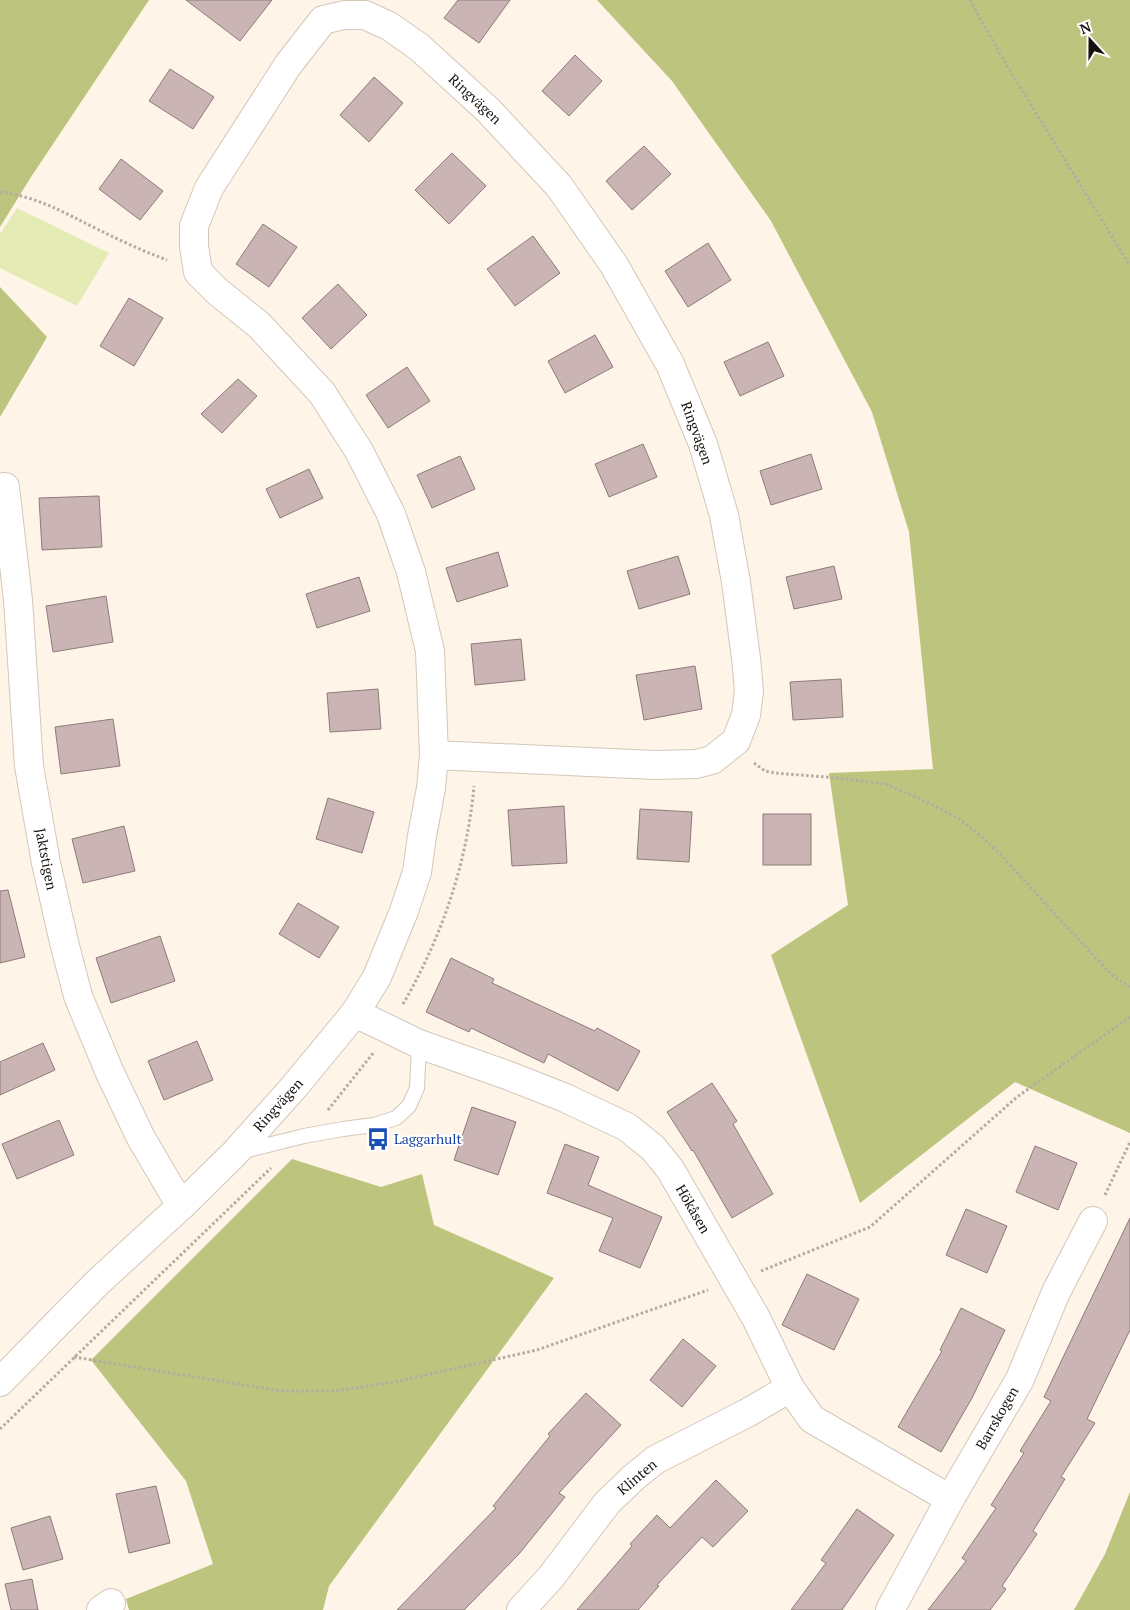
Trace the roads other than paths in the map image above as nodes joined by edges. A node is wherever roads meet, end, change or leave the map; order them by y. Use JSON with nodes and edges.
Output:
{"nodes":[{"id":1,"x":5,"y":487,"type":"dead end"},
{"id":2,"x":434,"y":755,"type":"junction"},
{"id":3,"x":355,"y":1013,"type":"junction"},
{"id":4,"x":419,"y":1044,"type":"junction"},
{"id":5,"x":234,"y":1154,"type":"junction"},
{"id":6,"x":181,"y":1206,"type":"junction"},
{"id":7,"x":1093,"y":1221,"type":"road end"},
{"id":8,"x":0,"y":1382,"type":"edge"},
{"id":9,"x":790,"y":1388,"type":"junction"},
{"id":10,"x":950,"y":1499,"type":"junction"},
{"id":11,"x":521,"y":1610,"type":"edge"},
{"id":12,"x":890,"y":1610,"type":"edge"}],
"edges":[{"from":1,"to":6,"type":"street","name":"Jaktstigen"},
{"from":2,"to":2,"type":"street","name":"Ringvägen"},
{"from":2,"to":3,"type":"street","name":"Ringvägen"},
{"from":3,"to":4,"type":"street","name":"Hökåsen"},
{"from":3,"to":5,"type":"street","name":"Ringvägen"},
{"from":4,"to":5,"type":"lane"},
{"from":4,"to":9,"type":"street","name":"Hökåsen"},
{"from":5,"to":6,"type":"street","name":"Ringvägen"},
{"from":6,"to":8,"type":"street","name":"Ringvägen"},
{"from":7,"to":10,"type":"street","name":"Barrskogen"},
{"from":9,"to":10,"type":"street","name":"Hökåsen"},
{"from":9,"to":11,"type":"street","name":"Klinten"},
{"from":10,"to":12,"type":"street","name":"Barrskogen"}]}
